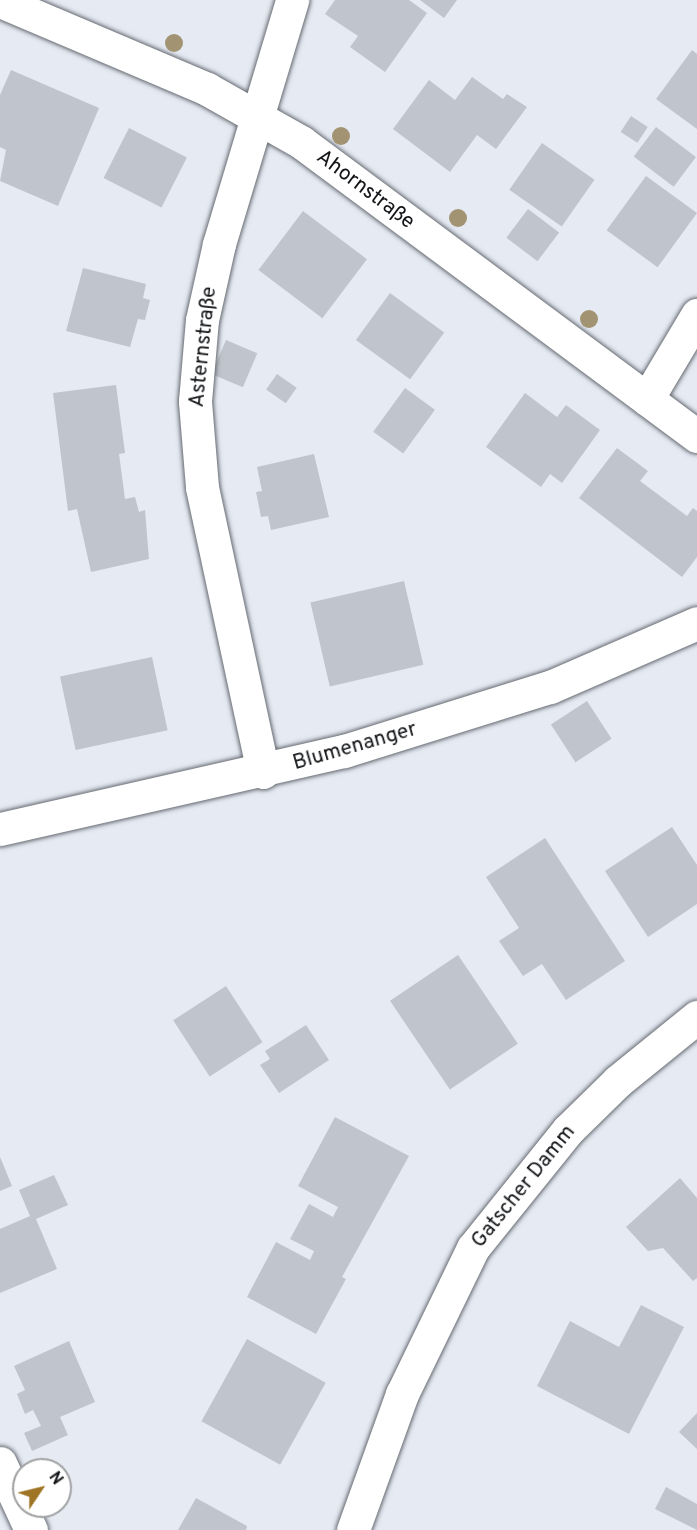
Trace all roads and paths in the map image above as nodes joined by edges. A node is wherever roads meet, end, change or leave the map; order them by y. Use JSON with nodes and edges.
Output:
{"nodes":[{"id":1,"x":292,"y":0,"type":"edge"},
{"id":2,"x":0,"y":1,"type":"edge"},
{"id":3,"x":256,"y":115,"type":"junction"},
{"id":4,"x":697,"y":315,"type":"edge"},
{"id":5,"x":647,"y":399,"type":"junction"},
{"id":6,"x":697,"y":436,"type":"edge"},
{"id":7,"x":697,"y":623,"type":"edge"},
{"id":8,"x":263,"y":772,"type":"junction"},
{"id":9,"x":0,"y":829,"type":"edge"},
{"id":10,"x":697,"y":1017,"type":"edge"},
{"id":11,"x":0,"y":1463,"type":"edge"},
{"id":12,"x":31,"y":1530,"type":"edge"},
{"id":13,"x":353,"y":1530,"type":"edge"}],
"edges":[{"from":1,"to":3,"type":"street","name":"Asternstraße"},
{"from":2,"to":3,"type":"street","name":"Ahornstraße"},
{"from":3,"to":5,"type":"street","name":"Ahornstraße"},
{"from":3,"to":8,"type":"street","name":"Asternstraße"},
{"from":4,"to":5,"type":"street"},
{"from":5,"to":6,"type":"street","name":"Ahornstraße"},
{"from":7,"to":8,"type":"street","name":"Blumenanger"},
{"from":8,"to":9,"type":"street","name":"Blumenanger"},
{"from":10,"to":13,"type":"street","name":"Gatscher Damm"},
{"from":11,"to":12,"type":"street"}]}
